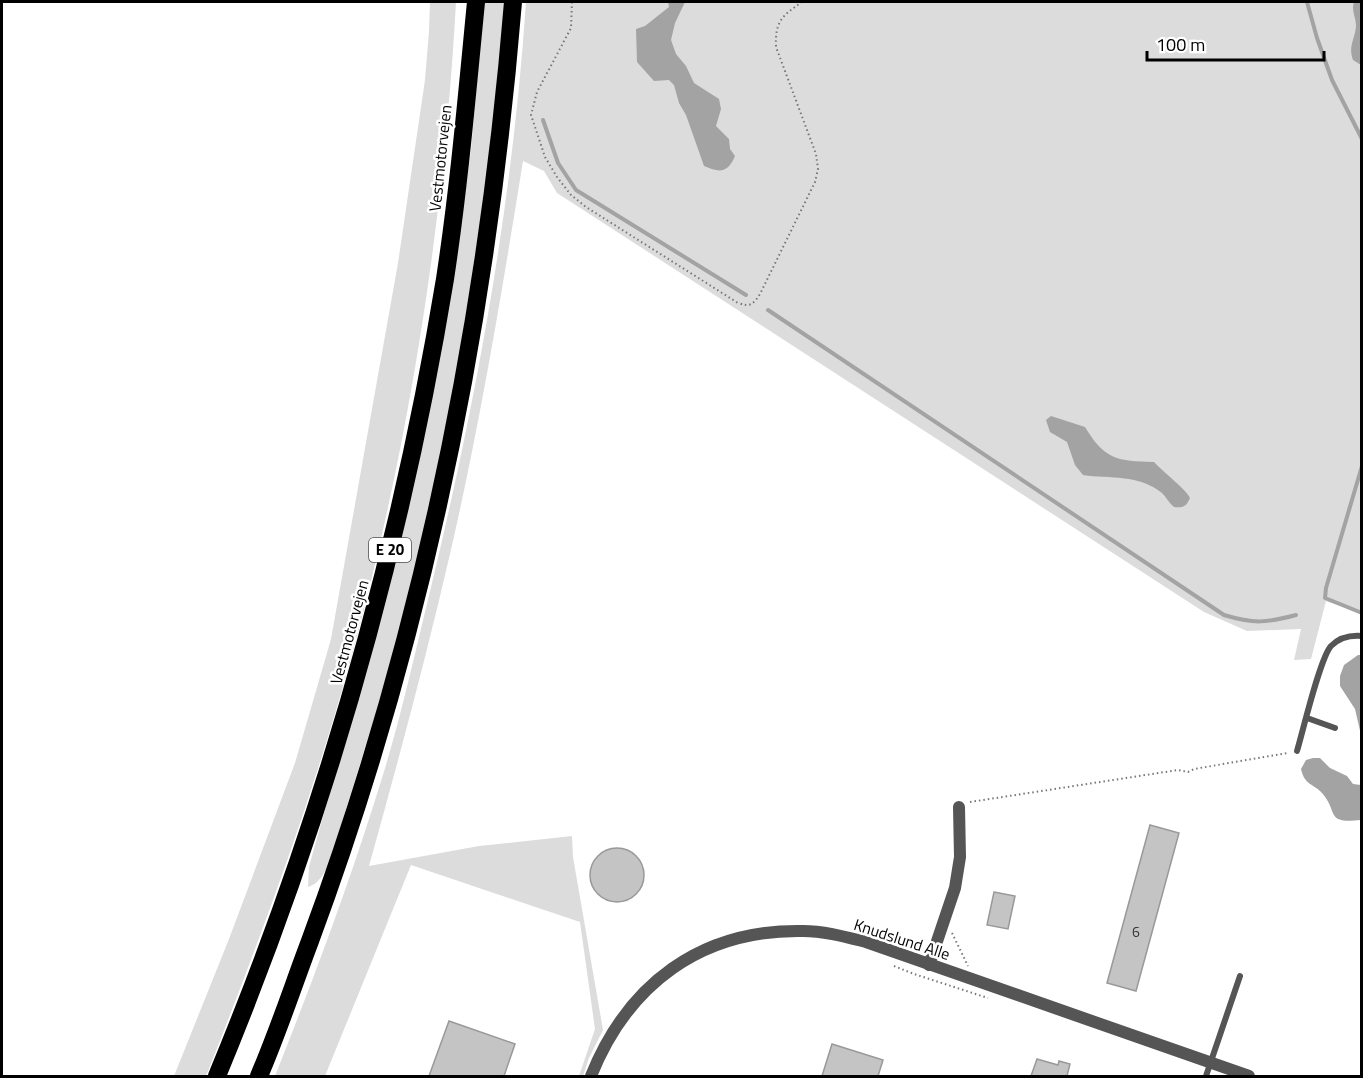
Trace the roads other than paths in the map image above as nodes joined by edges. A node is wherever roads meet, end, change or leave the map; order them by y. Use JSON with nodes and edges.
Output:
{"nodes":[{"id":1,"x":465,"y":2,"type":"edge"},
{"id":2,"x":476,"y":2,"type":"edge"},
{"id":3,"x":513,"y":2,"type":"edge"},
{"id":4,"x":453,"y":223,"type":"junction"},
{"id":5,"x":1362,"y":636,"type":"edge"},
{"id":6,"x":1307,"y":718,"type":"junction"},
{"id":7,"x":1335,"y":728,"type":"dead end"},
{"id":8,"x":1297,"y":751,"type":"road end"},
{"id":9,"x":958,"y":807,"type":"road end"},
{"id":10,"x":929,"y":965,"type":"junction"},
{"id":11,"x":1239,"y":976,"type":"dead end"},
{"id":12,"x":1210,"y":1063,"type":"junction"},
{"id":13,"x":217,"y":1077,"type":"edge"},
{"id":14,"x":259,"y":1077,"type":"edge"},
{"id":15,"x":591,"y":1077,"type":"edge"},
{"id":16,"x":1206,"y":1077,"type":"edge"},
{"id":17,"x":1249,"y":1077,"type":"edge"}],
"edges":[{"from":1,"to":4,"type":"highway","number":"E 20"},
{"from":2,"to":4,"type":"highway","name":"Vestmotorvejen","number":"E 20"},
{"from":3,"to":14,"type":"highway","number":"E 20"},
{"from":4,"to":13,"type":"highway","name":"Vestmotorvejen","number":"E 20"},
{"from":5,"to":6,"type":"lane"},
{"from":6,"to":7,"type":"lane"},
{"from":6,"to":8,"type":"lane"},
{"from":9,"to":10,"type":"street"},
{"from":10,"to":12,"type":"street","name":"Knudslund Alle"},
{"from":10,"to":15,"type":"street","name":"Knudslund Alle"},
{"from":11,"to":12,"type":"lane"},
{"from":12,"to":16,"type":"lane"},
{"from":12,"to":17,"type":"street","name":"Knudslund Alle"}]}
